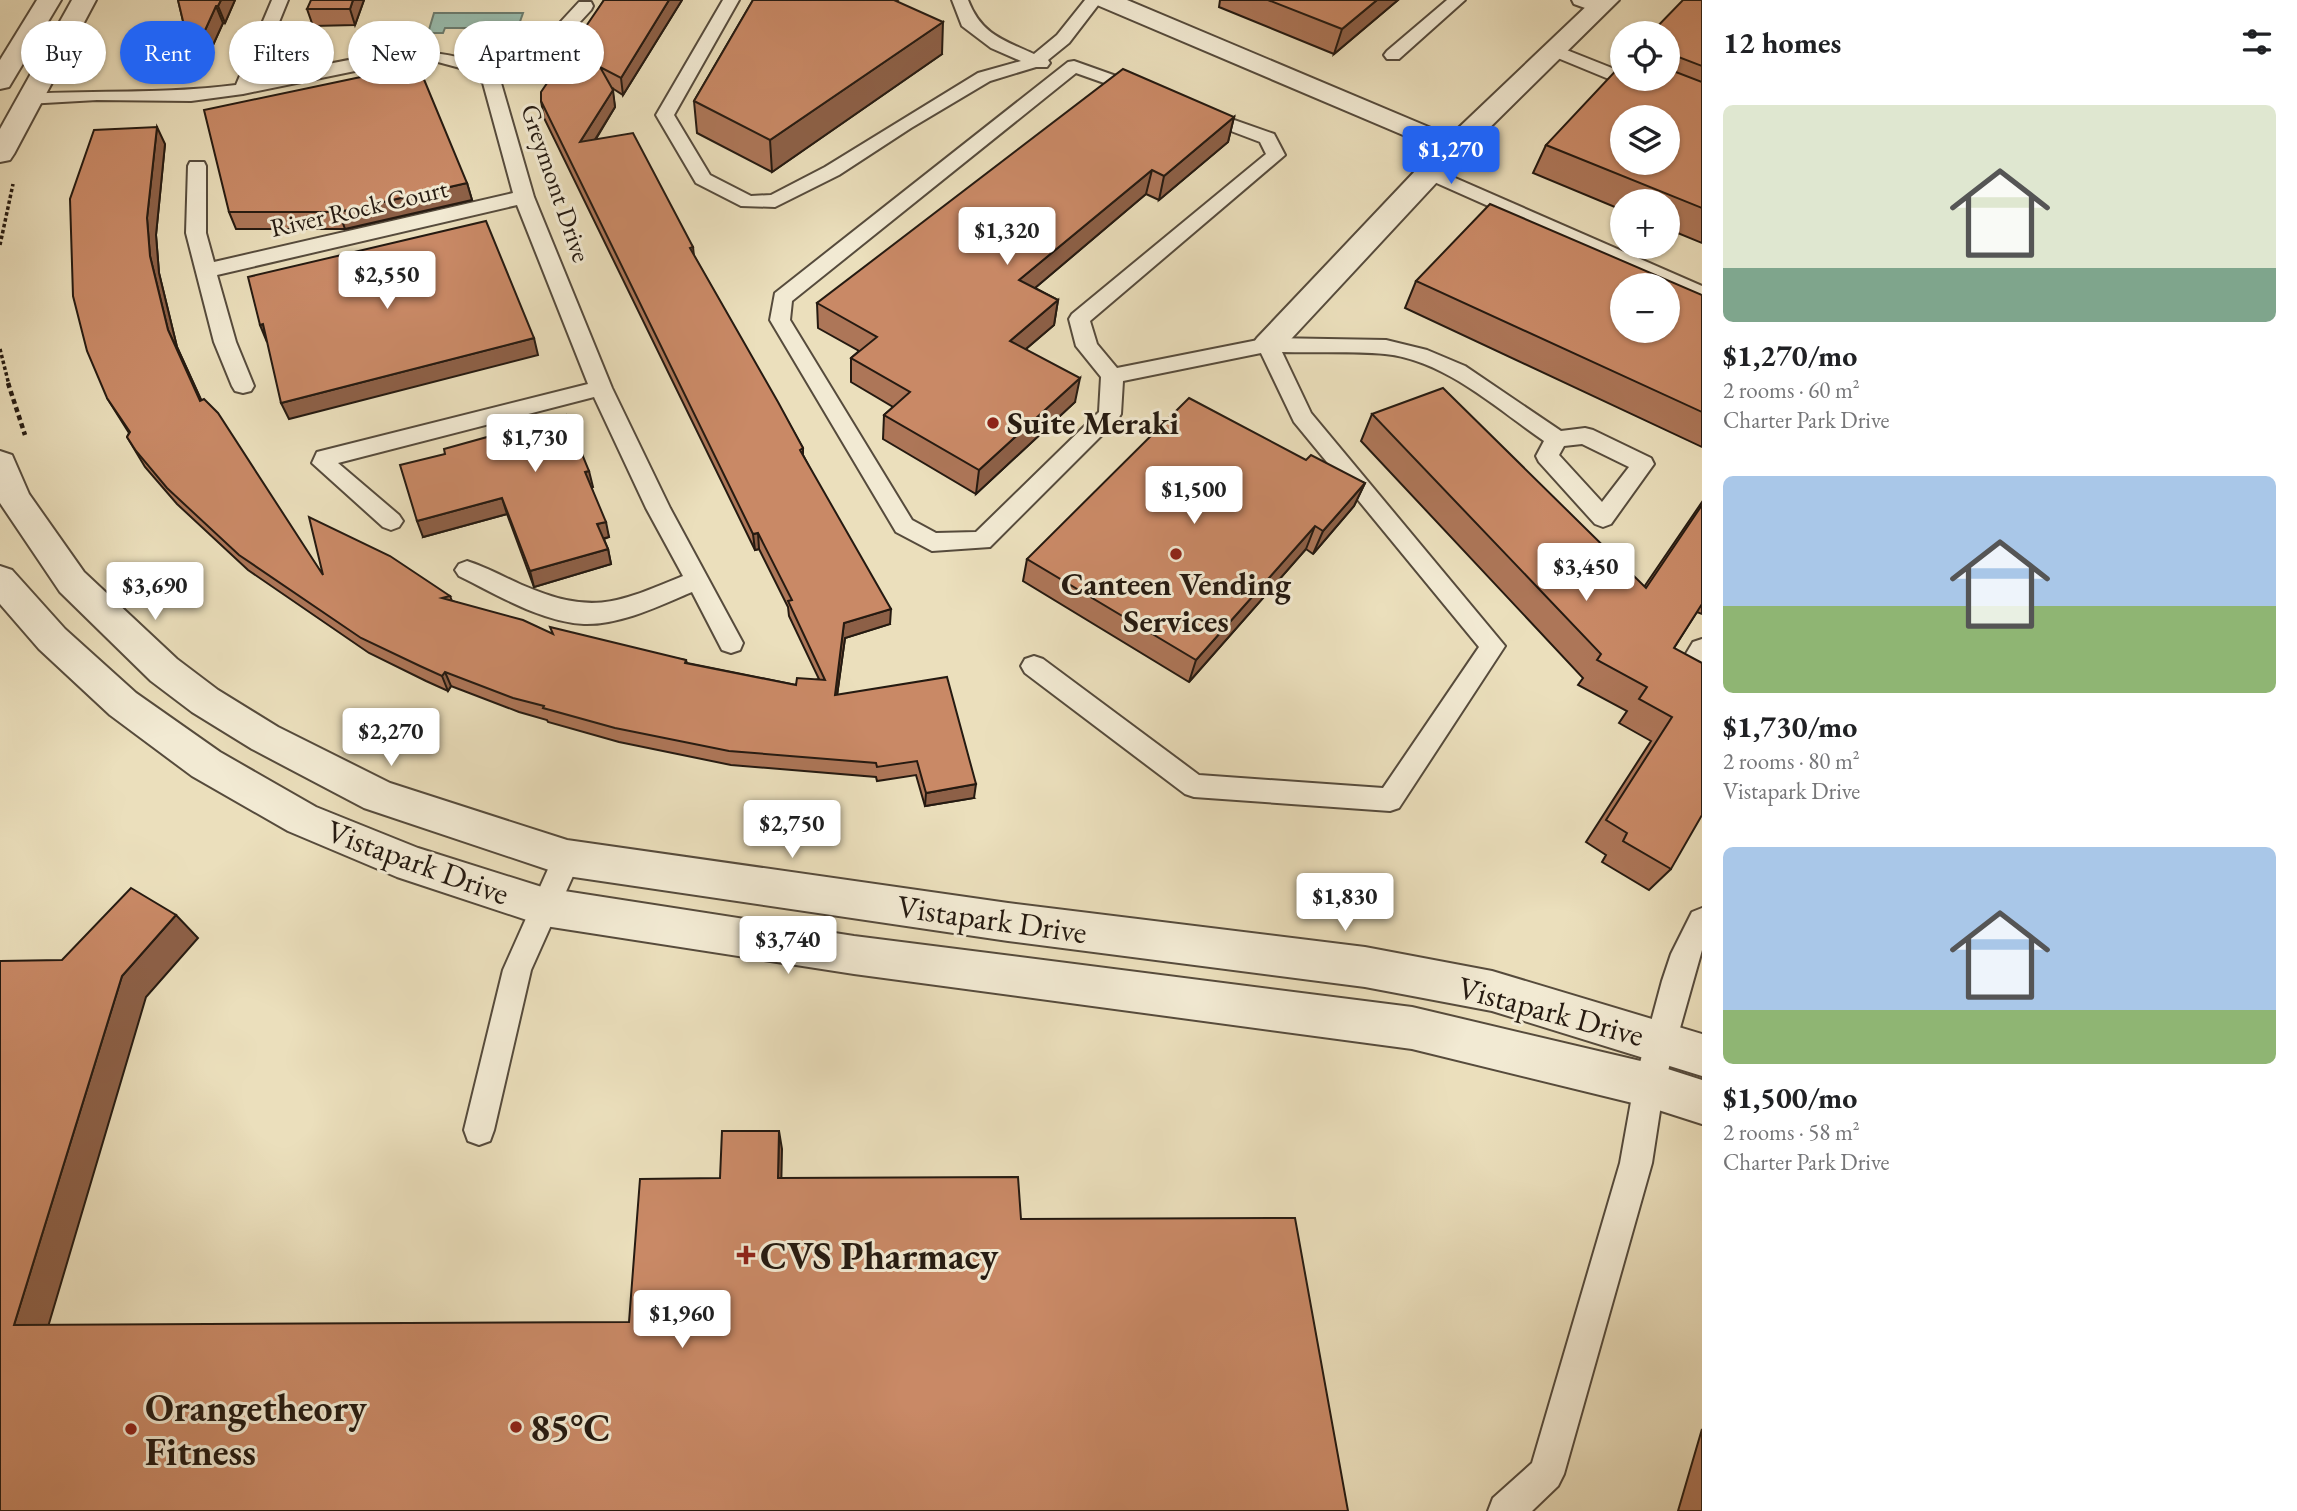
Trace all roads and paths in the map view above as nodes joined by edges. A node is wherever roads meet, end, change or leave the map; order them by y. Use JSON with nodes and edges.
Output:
{"nodes":[{"id":1,"x":49,"y":0,"type":"edge"},
{"id":2,"x":84,"y":0,"type":"edge"},
{"id":3,"x":281,"y":0,"type":"edge"},
{"id":4,"x":731,"y":0,"type":"edge"},
{"id":5,"x":960,"y":0,"type":"edge"},
{"id":6,"x":1094,"y":0,"type":"edge"},
{"id":7,"x":1106,"y":0,"type":"edge"},
{"id":8,"x":1457,"y":0,"type":"edge"},
{"id":9,"x":1595,"y":3,"type":"edge"},
{"id":10,"x":585,"y":6,"type":"dead end"},
{"id":11,"x":571,"y":21,"type":"edge"},
{"id":12,"x":1555,"y":50,"type":"junction"},
{"id":13,"x":1393,"y":55,"type":"dead end"},
{"id":14,"x":454,"y":61,"type":"edge"},
{"id":15,"x":1035,"y":62,"type":"junction"},
{"id":16,"x":1074,"y":66,"type":"junction"},
{"id":17,"x":1610,"y":73,"type":"edge"},
{"id":18,"x":0,"y":81,"type":"edge"},
{"id":19,"x":492,"y":84,"type":"edge"},
{"id":20,"x":243,"y":89,"type":"junction"},
{"id":21,"x":27,"y":99,"type":"junction"},
{"id":22,"x":1454,"y":147,"type":"junction"},
{"id":23,"x":0,"y":154,"type":"edge"},
{"id":24,"x":197,"y":166,"type":"dead end"},
{"id":25,"x":1430,"y":173,"type":"junction"},
{"id":26,"x":524,"y":197,"type":"junction"},
{"id":27,"x":205,"y":271,"type":"junction"},
{"id":28,"x":1702,"y":294,"type":"edge"},
{"id":29,"x":1268,"y":345,"type":"junction"},
{"id":30,"x":0,"y":349,"type":"edge"},
{"id":31,"x":1111,"y":376,"type":"junction"},
{"id":32,"x":243,"y":386,"type":"dead end"},
{"id":33,"x":601,"y":388,"type":"junction"},
{"id":34,"x":1557,"y":439,"type":"dead end"},
{"id":35,"x":29,"y":443,"type":"dead end"},
{"id":36,"x":0,"y":463,"type":"edge"},
{"id":37,"x":391,"y":521,"type":"dead end"},
{"id":38,"x":47,"y":550,"type":"junction"},
{"id":39,"x":467,"y":570,"type":"dead end"},
{"id":40,"x":0,"y":572,"type":"edge"},
{"id":41,"x":698,"y":580,"type":"junction"},
{"id":42,"x":72,"y":582,"type":"junction"},
{"id":43,"x":8,"y":603,"type":"edge"},
{"id":44,"x":731,"y":643,"type":"dead end"},
{"id":45,"x":1702,"y":649,"type":"edge"},
{"id":46,"x":1034,"y":666,"type":"dead end"},
{"id":47,"x":1702,"y":666,"type":"edge"},
{"id":48,"x":567,"y":858,"type":"junction"},
{"id":49,"x":544,"y":907,"type":"junction"},
{"id":50,"x":1702,"y":921,"type":"edge"},
{"id":51,"x":1682,"y":1048,"type":"edge"},
{"id":52,"x":1649,"y":1085,"type":"junction"},
{"id":53,"x":1702,"y":1102,"type":"edge"},
{"id":54,"x":478,"y":1130,"type":"dead end"},
{"id":55,"x":1506,"y":1511,"type":"edge"}],
"edges":[{"from":1,"to":18,"type":"street"},
{"from":2,"to":21,"type":"street"},
{"from":3,"to":20,"type":"lane"},
{"from":4,"to":15,"type":"lane"},
{"from":5,"to":15,"type":"lane"},
{"from":6,"to":15,"type":"lane"},
{"from":7,"to":22,"type":"street"},
{"from":8,"to":13,"type":"lane"},
{"from":9,"to":12,"type":"street"},
{"from":10,"to":11,"type":"lane"},
{"from":12,"to":17,"type":"lane"},
{"from":12,"to":22,"type":"street"},
{"from":14,"to":20,"type":"lane","name":"Greymont Drive"},
{"from":15,"to":16,"type":"lane"},
{"from":16,"to":31,"type":"lane"},
{"from":16,"to":31,"type":"lane"},
{"from":19,"to":26,"type":"lane","name":"Greymont Drive"},
{"from":20,"to":21,"type":"lane","name":"Greymont Drive"},
{"from":21,"to":23,"type":"street"},
{"from":22,"to":25,"type":"street"},
{"from":24,"to":27,"type":"lane"},
{"from":25,"to":28,"type":"lane"},
{"from":25,"to":29,"type":"street"},
{"from":26,"to":27,"type":"lane","name":"River Rock Court"},
{"from":26,"to":33,"type":"lane","name":"Greymont Drive"},
{"from":27,"to":32,"type":"lane"},
{"from":29,"to":31,"type":"lane"},
{"from":29,"to":34,"type":"lane"},
{"from":29,"to":46,"type":"lane"},
{"from":30,"to":35,"type":"path"},
{"from":33,"to":37,"type":"lane"},
{"from":33,"to":41,"type":"lane","name":"Greymont Drive"},
{"from":36,"to":38,"type":"street","name":"Vistapark Drive"},
{"from":38,"to":40,"type":"street"},
{"from":38,"to":42,"type":"street","name":"Vistapark Drive"},
{"from":39,"to":41,"type":"lane"},
{"from":41,"to":44,"type":"lane","name":"Greymont Drive"},
{"from":42,"to":43,"type":"street"},
{"from":42,"to":48,"type":"street","name":"Vistapark Drive"},
{"from":43,"to":49,"type":"street","name":"Vistapark Drive"},
{"from":45,"to":47,"type":"lane"},
{"from":48,"to":49,"type":"lane"},
{"from":48,"to":51,"type":"street","name":"Vistapark Drive"},
{"from":49,"to":52,"type":"street","name":"Vistapark Drive"},
{"from":49,"to":54,"type":"lane"},
{"from":50,"to":51,"type":"lane"},
{"from":51,"to":52,"type":"lane"},
{"from":52,"to":53,"type":"street","name":"Vistapark Drive"},
{"from":52,"to":55,"type":"lane"}]}
